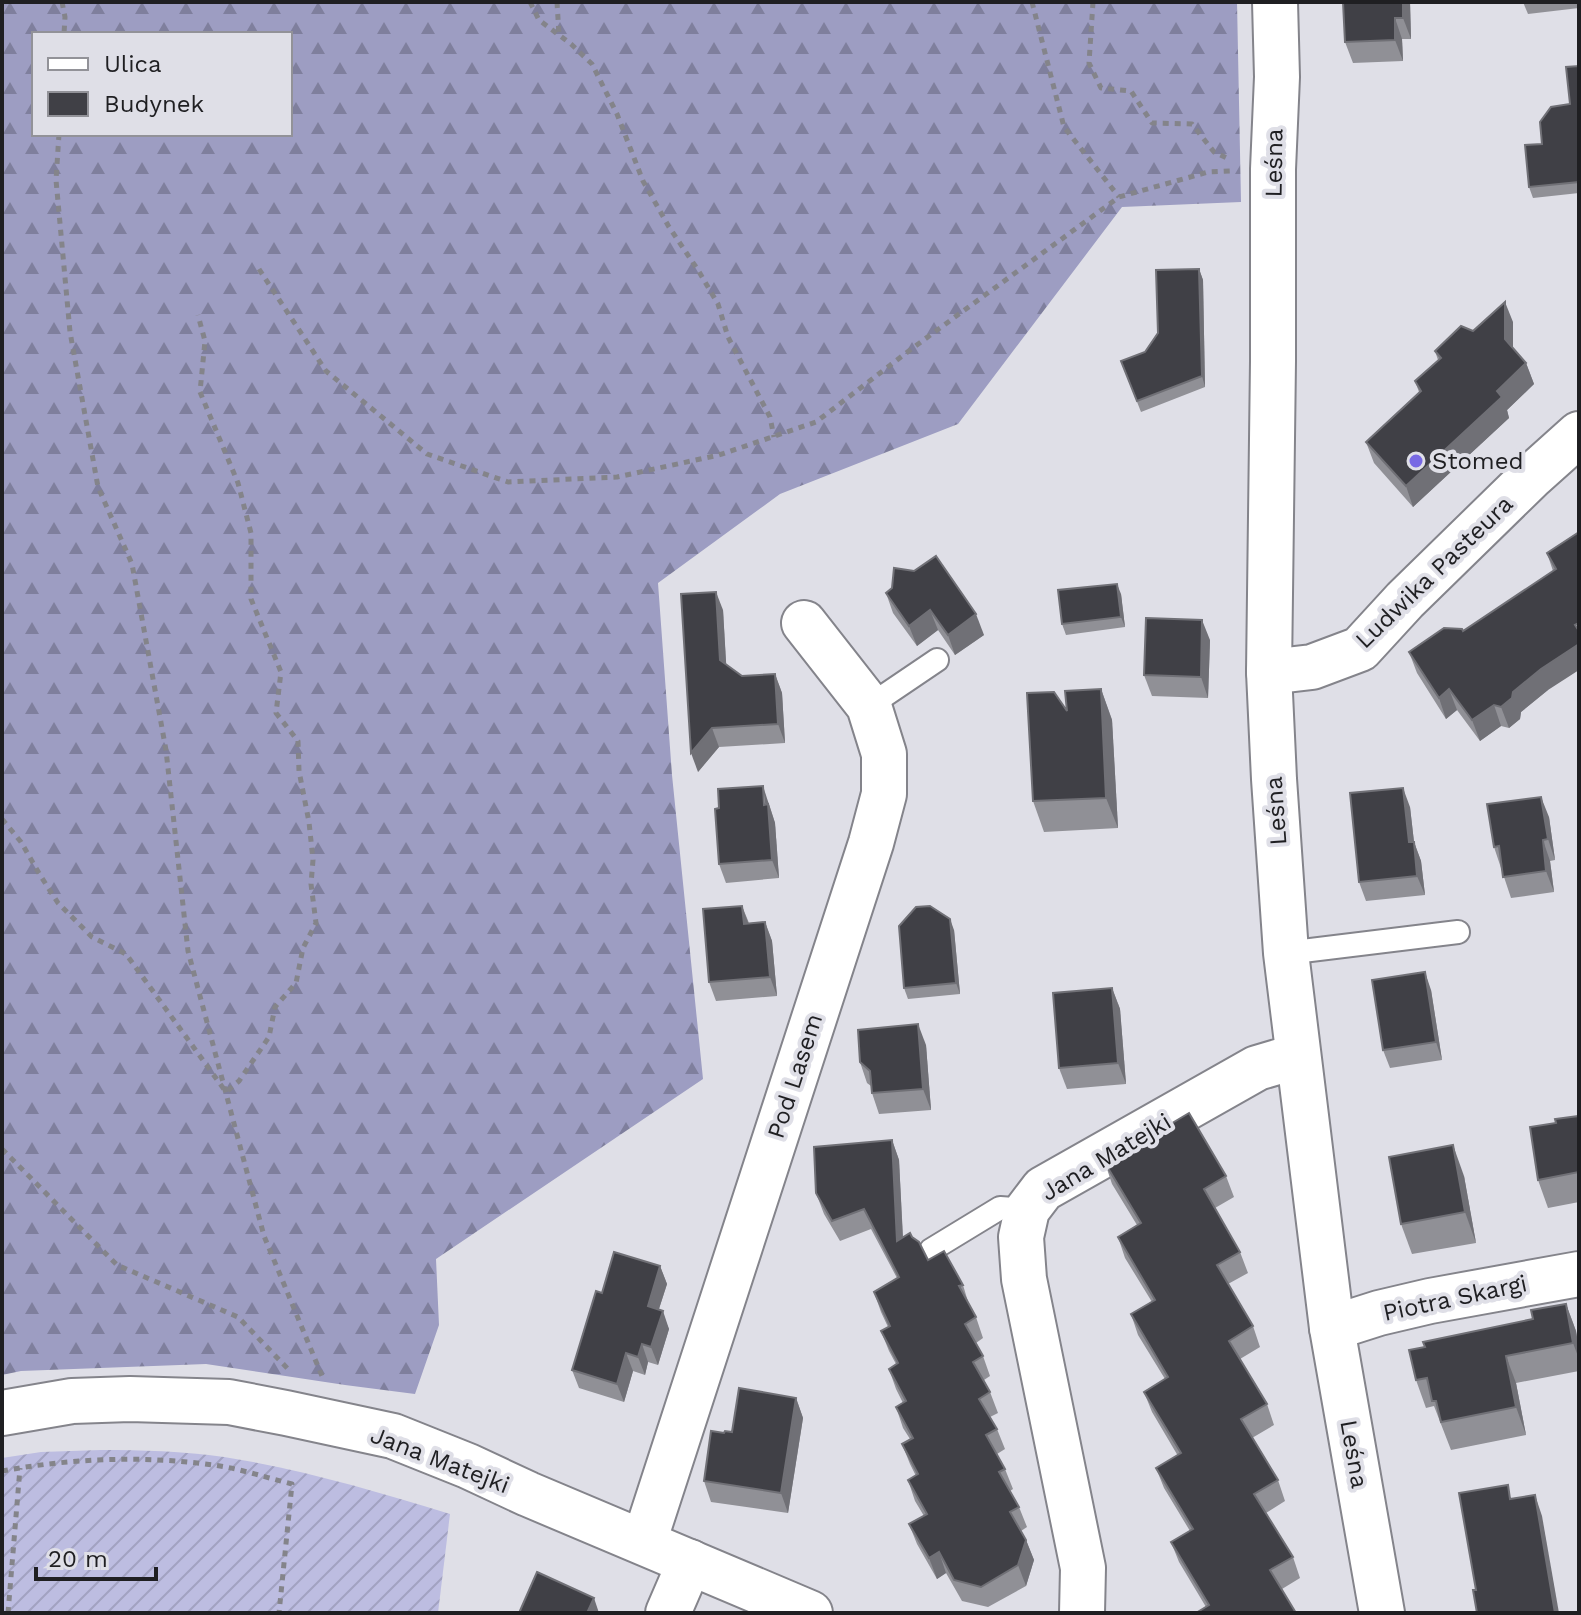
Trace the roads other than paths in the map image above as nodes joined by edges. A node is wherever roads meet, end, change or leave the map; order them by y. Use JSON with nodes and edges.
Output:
{"nodes":[{"id":1,"x":1275,"y":2,"type":"edge"},
{"id":2,"x":1579,"y":434,"type":"edge"},
{"id":3,"x":804,"y":623,"type":"dead end"},
{"id":4,"x":937,"y":660,"type":"dead end"},
{"id":5,"x":1269,"y":672,"type":"junction"},
{"id":6,"x":869,"y":706,"type":"junction"},
{"id":7,"x":1458,"y":932,"type":"dead end"},
{"id":8,"x":1286,"y":953,"type":"junction"},
{"id":9,"x":1298,"y":1056,"type":"junction"},
{"id":10,"x":1027,"y":1210,"type":"junction"},
{"id":11,"x":931,"y":1250,"type":"dead end"},
{"id":12,"x":1579,"y":1274,"type":"edge"},
{"id":13,"x":1332,"y":1328,"type":"junction"},
{"id":14,"x":2,"y":1413,"type":"edge"},
{"id":15,"x":644,"y":1542,"type":"junction"},
{"id":16,"x":690,"y":1562,"type":"junction"},
{"id":17,"x":668,"y":1613,"type":"edge"},
{"id":18,"x":810,"y":1613,"type":"edge"},
{"id":19,"x":1082,"y":1613,"type":"edge"},
{"id":20,"x":1382,"y":1613,"type":"edge"}],
"edges":[{"from":1,"to":5,"type":"street","name":"Leśna"},
{"from":2,"to":5,"type":"street","name":"Ludwika Pasteura"},
{"from":3,"to":6,"type":"street","name":"Pod Lasem"},
{"from":4,"to":6,"type":"lane"},
{"from":5,"to":8,"type":"street","name":"Leśna"},
{"from":6,"to":15,"type":"street","name":"Pod Lasem"},
{"from":7,"to":8,"type":"lane"},
{"from":8,"to":9,"type":"street","name":"Leśna"},
{"from":9,"to":10,"type":"street","name":"Jana Matejki"},
{"from":9,"to":13,"type":"street","name":"Leśna"},
{"from":10,"to":11,"type":"lane"},
{"from":10,"to":19,"type":"street","name":"Jana Matejki"},
{"from":12,"to":13,"type":"street","name":"Piotra Skargi"},
{"from":13,"to":20,"type":"street","name":"Leśna"},
{"from":14,"to":15,"type":"street","name":"Jana Matejki"},
{"from":15,"to":16,"type":"street","name":"Jana Matejki"},
{"from":16,"to":17,"type":"street"},
{"from":16,"to":18,"type":"street","name":"Jana Matejki"}]}
